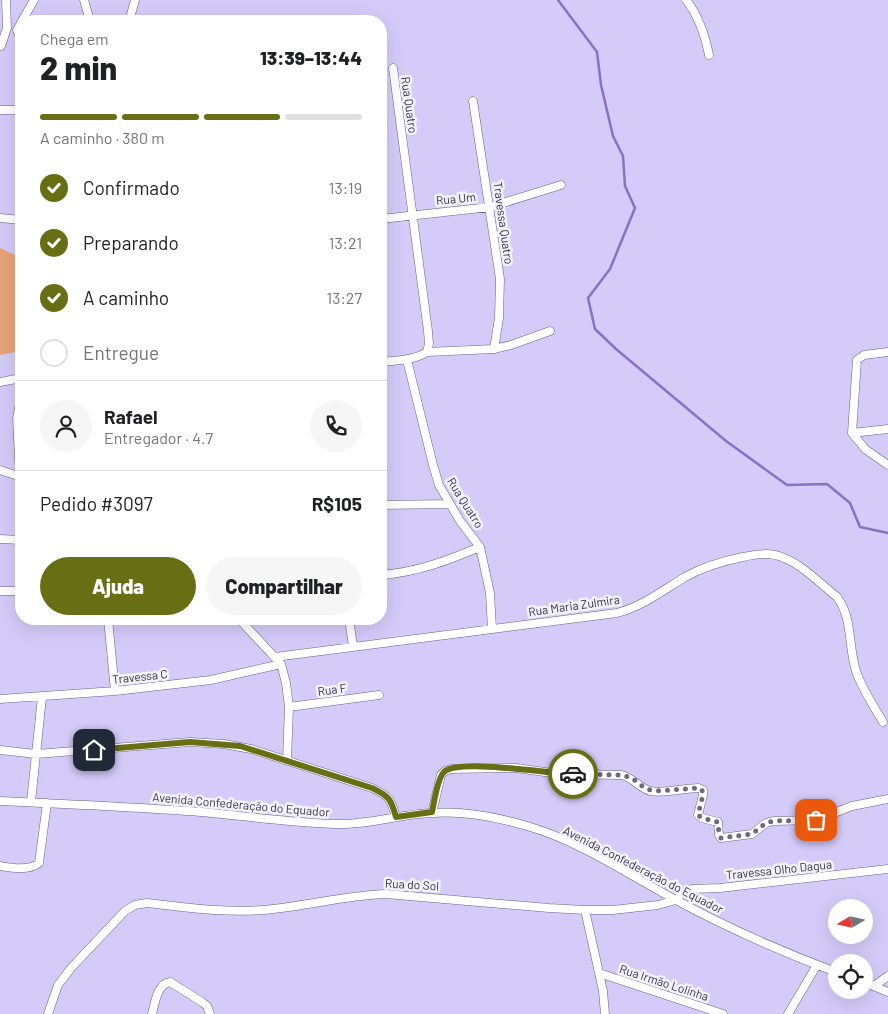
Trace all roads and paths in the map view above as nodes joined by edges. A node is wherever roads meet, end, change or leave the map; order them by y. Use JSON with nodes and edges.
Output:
{"nodes":[{"id":1,"x":6,"y":0,"type":"edge"},
{"id":2,"x":34,"y":0,"type":"edge"},
{"id":3,"x":84,"y":0,"type":"edge"},
{"id":4,"x":136,"y":0,"type":"edge"},
{"id":5,"x":686,"y":0,"type":"edge"},
{"id":6,"x":27,"y":15,"type":"edge"},
{"id":7,"x":88,"y":15,"type":"edge"},
{"id":8,"x":132,"y":15,"type":"edge"},
{"id":9,"x":15,"y":27,"type":"edge"},
{"id":10,"x":6,"y":28,"type":"junction"},
{"id":11,"x":1,"y":46,"type":"edge"},
{"id":12,"x":709,"y":55,"type":"dead end"},
{"id":13,"x":393,"y":68,"type":"dead end"},
{"id":14,"x":473,"y":101,"type":"dead end"},
{"id":15,"x":0,"y":110,"type":"edge"},
{"id":16,"x":15,"y":110,"type":"edge"},
{"id":17,"x":561,"y":185,"type":"dead end"},
{"id":18,"x":490,"y":207,"type":"junction"},
{"id":19,"x":413,"y":215,"type":"junction"},
{"id":20,"x":0,"y":218,"type":"edge"},
{"id":21,"x":387,"y":218,"type":"edge"},
{"id":22,"x":15,"y":219,"type":"edge"},
{"id":23,"x":550,"y":331,"type":"dead end"},
{"id":24,"x":494,"y":349,"type":"junction"},
{"id":25,"x":427,"y":352,"type":"junction"},
{"id":26,"x":888,"y":352,"type":"edge"},
{"id":27,"x":408,"y":360,"type":"junction"},
{"id":28,"x":387,"y":362,"type":"edge"},
{"id":29,"x":15,"y":379,"type":"edge"},
{"id":30,"x":0,"y":382,"type":"edge"},
{"id":31,"x":888,"y":429,"type":"edge"},
{"id":32,"x":852,"y":433,"type":"junction"},
{"id":33,"x":888,"y":466,"type":"edge"},
{"id":34,"x":0,"y":470,"type":"edge"},
{"id":35,"x":15,"y":475,"type":"edge"},
{"id":36,"x":450,"y":504,"type":"junction"},
{"id":37,"x":387,"y":505,"type":"edge"},
{"id":38,"x":0,"y":540,"type":"edge"},
{"id":39,"x":15,"y":540,"type":"edge"},
{"id":40,"x":480,"y":547,"type":"junction"},
{"id":41,"x":387,"y":574,"type":"edge"},
{"id":42,"x":0,"y":591,"type":"edge"},
{"id":43,"x":15,"y":591,"type":"edge"},
{"id":44,"x":109,"y":625,"type":"edge"},
{"id":45,"x":246,"y":625,"type":"edge"},
{"id":46,"x":350,"y":625,"type":"edge"},
{"id":47,"x":492,"y":629,"type":"junction"},
{"id":48,"x":353,"y":646,"type":"junction"},
{"id":49,"x":275,"y":657,"type":"junction"},
{"id":50,"x":281,"y":664,"type":"junction"},
{"id":51,"x":115,"y":691,"type":"junction"},
{"id":52,"x":379,"y":695,"type":"dead end"},
{"id":53,"x":42,"y":697,"type":"junction"},
{"id":54,"x":0,"y":699,"type":"edge"},
{"id":55,"x":289,"y":707,"type":"junction"},
{"id":56,"x":883,"y":722,"type":"dead end"},
{"id":57,"x":0,"y":750,"type":"edge"},
{"id":58,"x":36,"y":754,"type":"junction"},
{"id":59,"x":287,"y":760,"type":"junction"},
{"id":60,"x":888,"y":799,"type":"edge"},
{"id":61,"x":0,"y":801,"type":"edge"},
{"id":62,"x":31,"y":802,"type":"junction"},
{"id":63,"x":47,"y":803,"type":"junction"},
{"id":64,"x":432,"y":812,"type":"junction"},
{"id":65,"x":396,"y":817,"type":"junction"},
{"id":66,"x":0,"y":866,"type":"edge"},
{"id":67,"x":888,"y":869,"type":"edge"},
{"id":68,"x":676,"y":900,"type":"junction"},
{"id":69,"x":585,"y":910,"type":"junction"},
{"id":70,"x":817,"y":965,"type":"junction"},
{"id":71,"x":828,"y":969,"type":"edge"},
{"id":72,"x":599,"y":973,"type":"junction"},
{"id":73,"x":888,"y":976,"type":"edge"},
{"id":74,"x":874,"y":986,"type":"joint"},
{"id":75,"x":888,"y":992,"type":"edge"},
{"id":76,"x":48,"y":1014,"type":"edge"},
{"id":77,"x":152,"y":1014,"type":"edge"},
{"id":78,"x":210,"y":1014,"type":"edge"},
{"id":79,"x":605,"y":1014,"type":"edge"},
{"id":80,"x":723,"y":1014,"type":"edge"},
{"id":81,"x":788,"y":1014,"type":"edge"}],
"edges":[{"from":1,"to":10,"type":"street"},
{"from":2,"to":6,"type":"street"},
{"from":3,"to":7,"type":"street"},
{"from":4,"to":8,"type":"street"},
{"from":5,"to":12,"type":"street"},
{"from":9,"to":10,"type":"street"},
{"from":10,"to":11,"type":"street"},
{"from":13,"to":19,"type":"street","name":"Rua Quatro"},
{"from":14,"to":18,"type":"street","name":"Travessa Quatro"},
{"from":15,"to":16,"type":"street"},
{"from":17,"to":18,"type":"street","name":"Rua Um"},
{"from":18,"to":19,"type":"street","name":"Rua Um"},
{"from":18,"to":24,"type":"street","name":"Travessa Quatro"},
{"from":19,"to":21,"type":"street","name":"Rua Um"},
{"from":19,"to":25,"type":"street","name":"Rua Quatro"},
{"from":20,"to":22,"type":"street"},
{"from":23,"to":24,"type":"street"},
{"from":24,"to":25,"type":"street"},
{"from":25,"to":27,"type":"street"},
{"from":26,"to":32,"type":"street"},
{"from":27,"to":28,"type":"street"},
{"from":27,"to":36,"type":"street","name":"Rua Quatro"},
{"from":29,"to":30,"type":"street"},
{"from":31,"to":32,"type":"street"},
{"from":32,"to":33,"type":"street"},
{"from":34,"to":35,"type":"street"},
{"from":36,"to":37,"type":"street"},
{"from":36,"to":40,"type":"street","name":"Rua Quatro"},
{"from":38,"to":39,"type":"street"},
{"from":40,"to":41,"type":"street"},
{"from":40,"to":47,"type":"street","name":"Rua Quatro"},
{"from":42,"to":43,"type":"street"},
{"from":44,"to":51,"type":"street"},
{"from":45,"to":49,"type":"street"},
{"from":46,"to":48,"type":"street"},
{"from":47,"to":48,"type":"street","name":"Rua Maria Zulmira"},
{"from":47,"to":56,"type":"street","name":"Rua Maria Zulmira"},
{"from":48,"to":49,"type":"street","name":"Rua Maria Zulmira"},
{"from":49,"to":50,"type":"street"},
{"from":50,"to":51,"type":"street","name":"Travessa C"},
{"from":50,"to":55,"type":"street"},
{"from":51,"to":53,"type":"street","name":"Travessa C"},
{"from":52,"to":55,"type":"street","name":"Rua F"},
{"from":53,"to":54,"type":"street","name":"Travessa C"},
{"from":53,"to":58,"type":"street"},
{"from":55,"to":59,"type":"street"},
{"from":57,"to":58,"type":"street"},
{"from":58,"to":59,"type":"street"},
{"from":58,"to":62,"type":"street"},
{"from":59,"to":65,"type":"street"},
{"from":60,"to":64,"type":"street"},
{"from":61,"to":62,"type":"street","name":"Avenida Confederação do Equador"},
{"from":62,"to":63,"type":"street","name":"Avenida Confederação do Equador"},
{"from":63,"to":65,"type":"street","name":"Avenida Confederação do Equador"},
{"from":63,"to":66,"type":"street"},
{"from":64,"to":65,"type":"street","name":"Avenida Confederação do Equador"},
{"from":64,"to":68,"type":"street","name":"Avenida Confederação do Equador"},
{"from":67,"to":68,"type":"street","name":"Travessa Olho Dagua"},
{"from":68,"to":69,"type":"street","name":"Rua do Sol"},
{"from":68,"to":70,"type":"street","name":"Avenida Confederação do Equador"},
{"from":69,"to":72,"type":"street"},
{"from":69,"to":76,"type":"street","name":"Rua do Sol"},
{"from":70,"to":71,"type":"street","name":"Avenida Confederação do Equador"},
{"from":70,"to":81,"type":"street"},
{"from":72,"to":79,"type":"street"},
{"from":72,"to":80,"type":"street","name":"Rua Irmão Lolinha"},
{"from":73,"to":74,"type":"street"},
{"from":74,"to":75,"type":"street"},
{"from":77,"to":78,"type":"street"}]}
